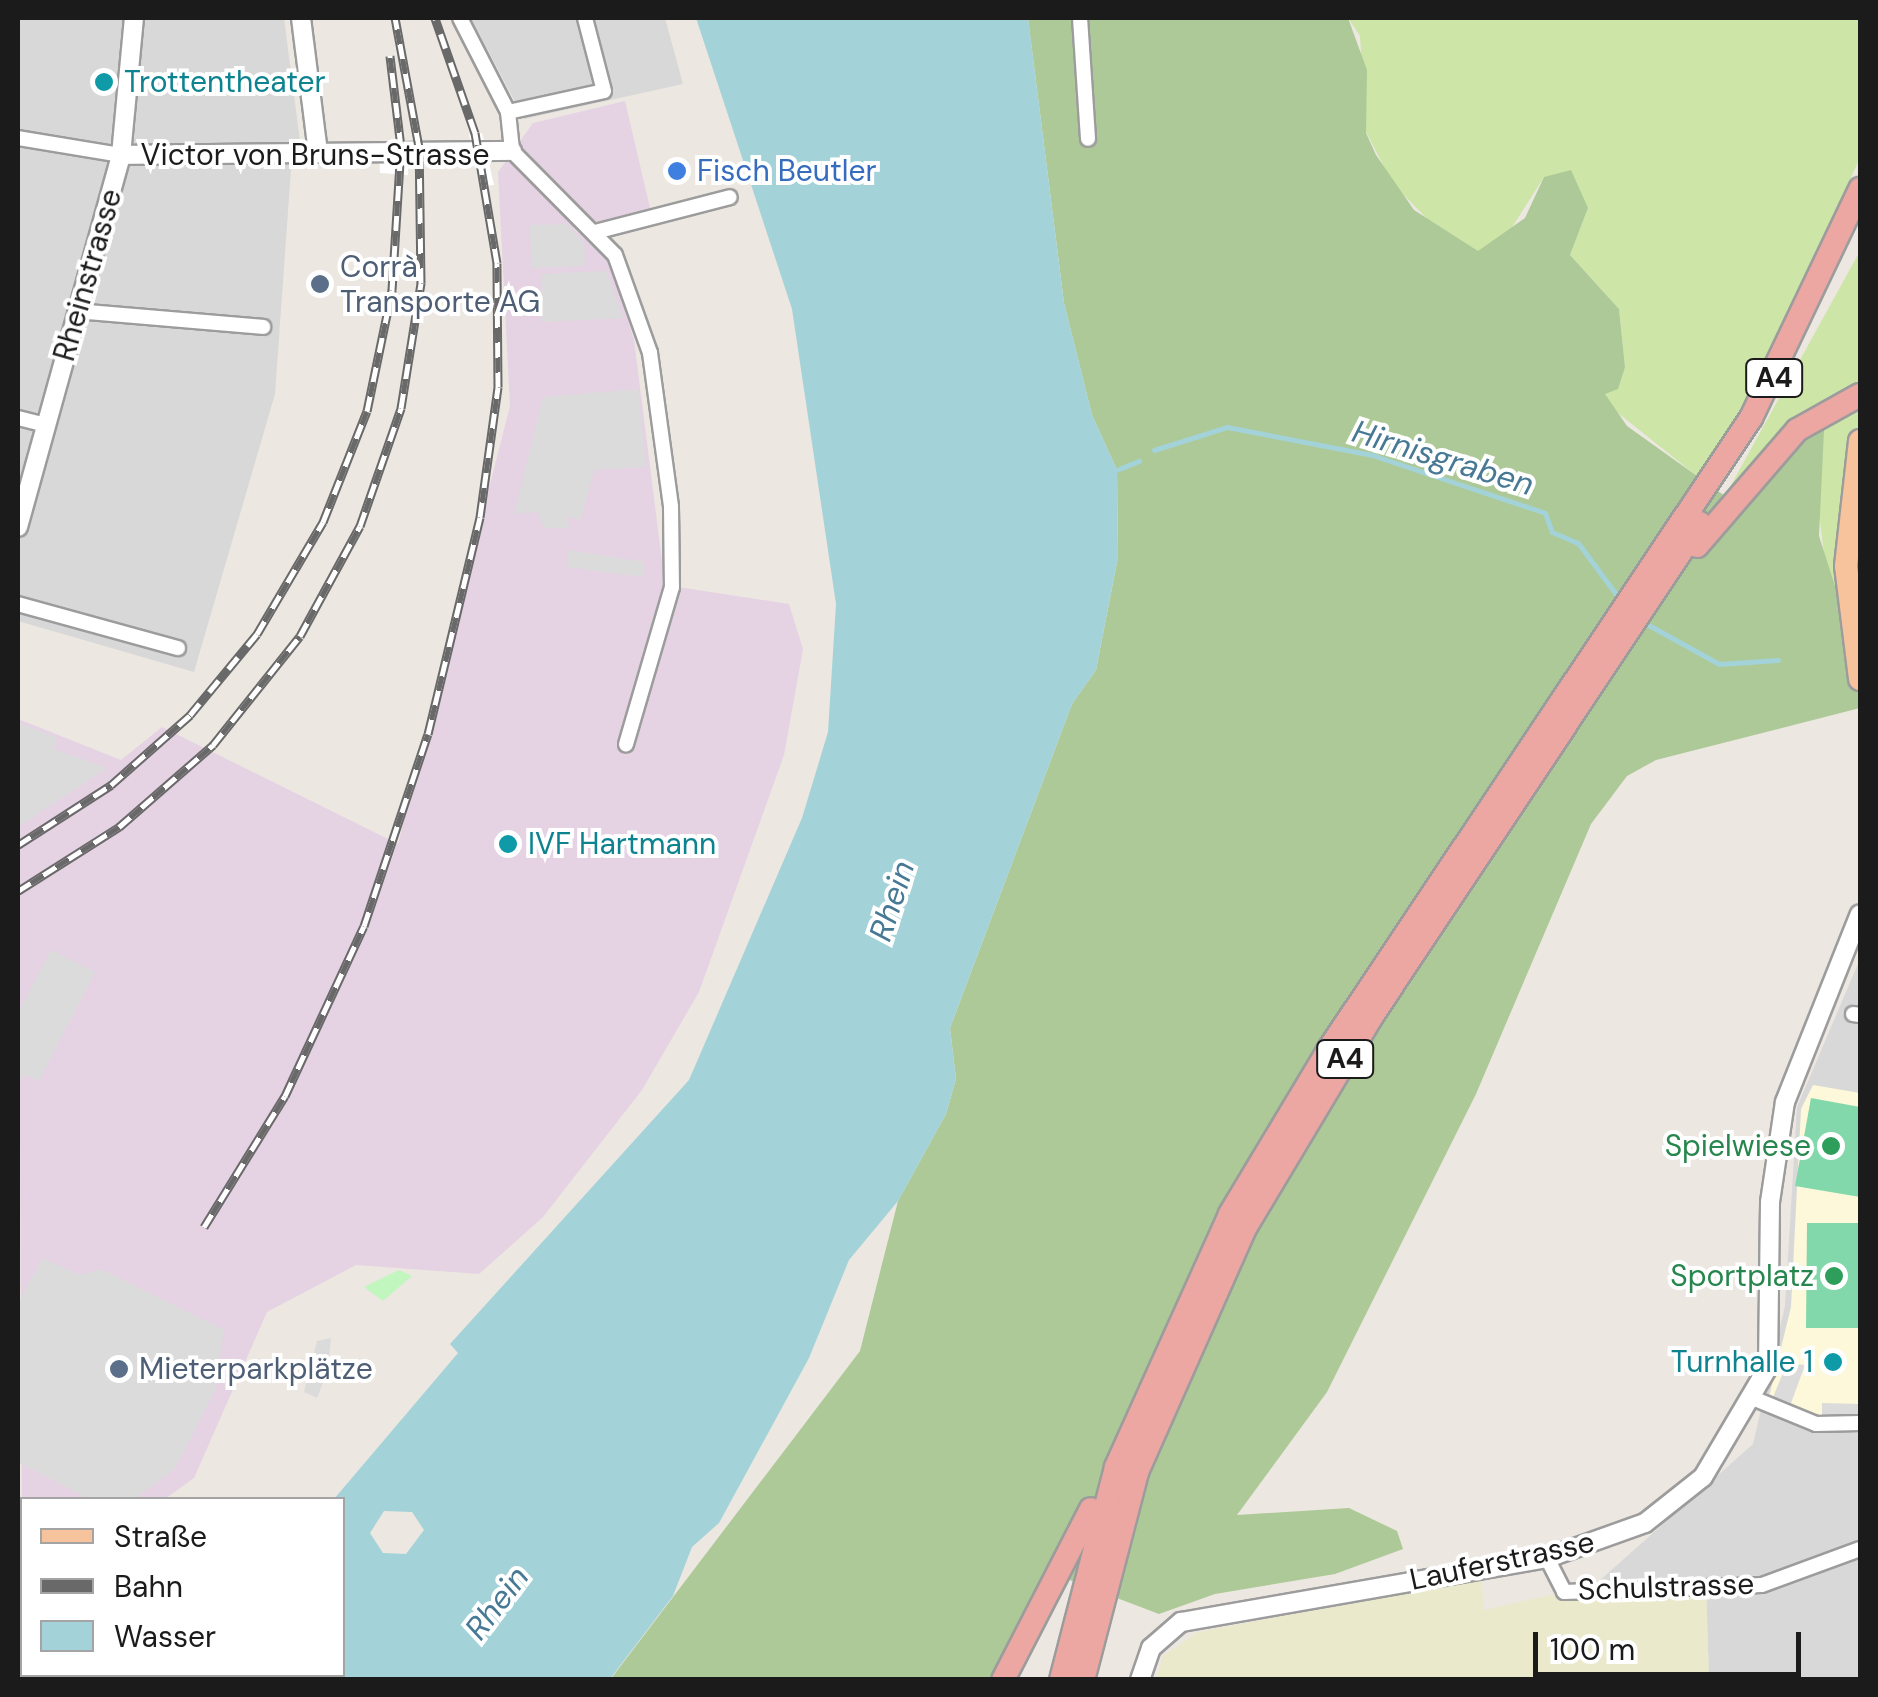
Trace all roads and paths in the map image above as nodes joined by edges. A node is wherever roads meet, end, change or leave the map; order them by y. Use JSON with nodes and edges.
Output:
{"nodes":[{"id":1,"x":134,"y":18,"type":"edge"},
{"id":2,"x":301,"y":18,"type":"edge"},
{"id":3,"x":460,"y":18,"type":"edge"},
{"id":4,"x":585,"y":18,"type":"edge"},
{"id":5,"x":1080,"y":18,"type":"edge"},
{"id":6,"x":508,"y":112,"type":"junction"},
{"id":7,"x":18,"y":138,"type":"edge"},
{"id":8,"x":1088,"y":138,"type":"dead end"},
{"id":9,"x":512,"y":150,"type":"junction"},
{"id":10,"x":318,"y":152,"type":"junction"},
{"id":11,"x":121,"y":156,"type":"junction"},
{"id":12,"x":1860,"y":189,"type":"edge"},
{"id":13,"x":730,"y":197,"type":"dead end"},
{"id":14,"x":595,"y":232,"type":"junction"},
{"id":15,"x":1860,"y":232,"type":"edge"},
{"id":16,"x":77,"y":311,"type":"junction"},
{"id":17,"x":263,"y":327,"type":"dead end"},
{"id":18,"x":1854,"y":397,"type":"edge"},
{"id":19,"x":18,"y":418,"type":"edge"},
{"id":20,"x":46,"y":425,"type":"junction"},
{"id":21,"x":1860,"y":441,"type":"edge"},
{"id":22,"x":18,"y":527,"type":"edge"},
{"id":23,"x":1673,"y":560,"type":"junction"},
{"id":24,"x":18,"y":604,"type":"edge"},
{"id":25,"x":178,"y":648,"type":"dead end"},
{"id":26,"x":1598,"y":663,"type":"junction"},
{"id":27,"x":1860,"y":679,"type":"edge"},
{"id":28,"x":626,"y":744,"type":"dead end"},
{"id":29,"x":1860,"y":916,"type":"edge"},
{"id":30,"x":1755,"y":1399,"type":"junction"},
{"id":31,"x":1134,"y":1421,"type":"junction"},
{"id":32,"x":1860,"y":1423,"type":"edge"},
{"id":33,"x":1860,"y":1549,"type":"edge"},
{"id":34,"x":1547,"y":1558,"type":"junction"},
{"id":35,"x":1002,"y":1680,"type":"edge"},
{"id":36,"x":1061,"y":1680,"type":"edge"},
{"id":37,"x":1083,"y":1680,"type":"edge"},
{"id":38,"x":1140,"y":1680,"type":"edge"}],
"edges":[{"from":1,"to":11,"type":"street","name":"Rheinstrasse"},
{"from":2,"to":10,"type":"street"},
{"from":3,"to":6,"type":"street"},
{"from":4,"to":6,"type":"street"},
{"from":5,"to":8,"type":"street"},
{"from":6,"to":9,"type":"street"},
{"from":7,"to":11,"type":"street"},
{"from":9,"to":10,"type":"street","name":"Victor von Bruns-Strasse"},
{"from":9,"to":14,"type":"street","name":"Victor von Bruns-Strasse"},
{"from":10,"to":11,"type":"street","name":"Victor von Bruns-Strasse"},
{"from":11,"to":16,"type":"street","name":"Rheinstrasse"},
{"from":12,"to":23,"type":"highway","number":"A4"},
{"from":13,"to":14,"type":"street"},
{"from":14,"to":28,"type":"street","name":"Victor von Bruns-Strasse"},
{"from":15,"to":23,"type":"highway","number":"A4"},
{"from":16,"to":17,"type":"street"},
{"from":16,"to":20,"type":"street","name":"Rheinstrasse"},
{"from":18,"to":23,"type":"highway"},
{"from":19,"to":20,"type":"street"},
{"from":20,"to":22,"type":"street","name":"Rheinstrasse"},
{"from":21,"to":27,"type":"main road"},
{"from":23,"to":26,"type":"highway","number":"A4"},
{"from":23,"to":26,"type":"highway","number":"A4"},
{"from":24,"to":25,"type":"street"},
{"from":26,"to":31,"type":"highway","number":"A4"},
{"from":26,"to":37,"type":"highway","number":"A4"},
{"from":29,"to":30,"type":"street","name":"Lauferstrasse"},
{"from":30,"to":32,"type":"street"},
{"from":30,"to":34,"type":"street","name":"Lauferstrasse"},
{"from":31,"to":35,"type":"highway"},
{"from":31,"to":36,"type":"highway","number":"A4"},
{"from":33,"to":34,"type":"street","name":"Schulstrasse"},
{"from":34,"to":38,"type":"street","name":"Lauferstrasse"}]}
